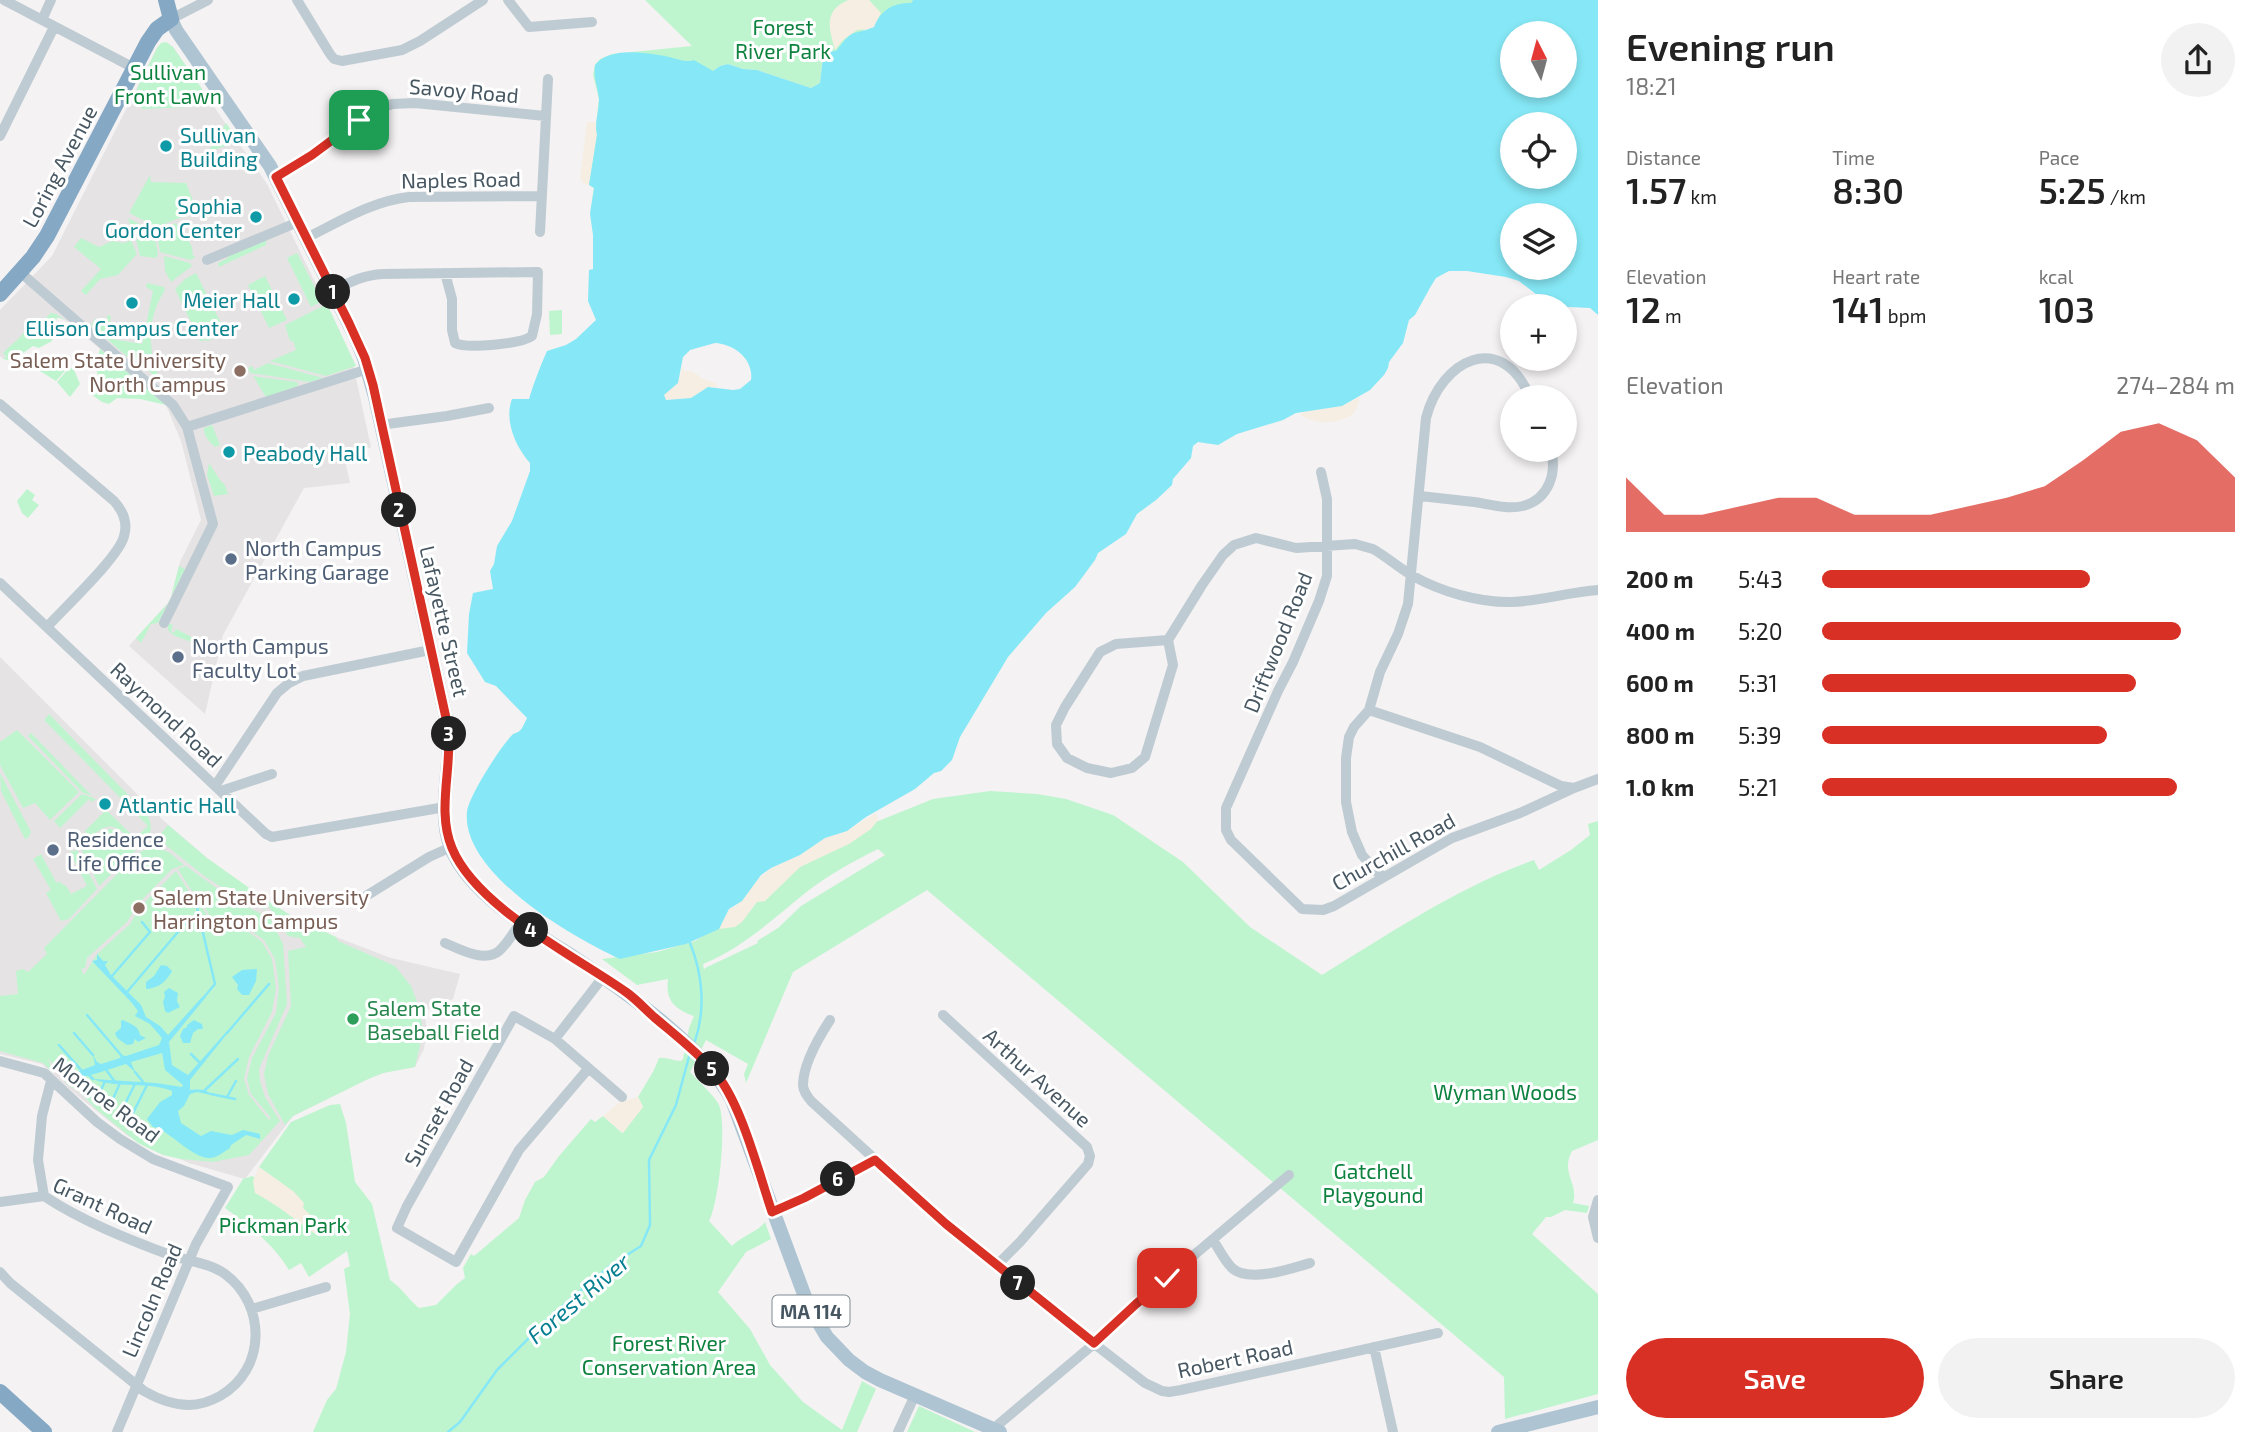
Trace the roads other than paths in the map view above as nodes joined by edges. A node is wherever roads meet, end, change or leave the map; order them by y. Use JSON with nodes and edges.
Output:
{"nodes":[{"id":1,"x":4,"y":0,"type":"edge"},
{"id":2,"x":51,"y":0,"type":"edge"},
{"id":3,"x":166,"y":0,"type":"edge"},
{"id":4,"x":208,"y":0,"type":"edge"},
{"id":5,"x":297,"y":0,"type":"edge"},
{"id":6,"x":483,"y":0,"type":"edge"},
{"id":7,"x":508,"y":0,"type":"edge"},
{"id":8,"x":465,"y":5,"type":"edge"},
{"id":9,"x":171,"y":19,"type":"junction"},
{"id":10,"x":41,"y":20,"type":"junction"},
{"id":11,"x":592,"y":22,"type":"dead end"},
{"id":12,"x":54,"y":27,"type":"junction"},
{"id":13,"x":134,"y":68,"type":"junction"},
{"id":14,"x":548,"y":79,"type":"dead end"},
{"id":15,"x":545,"y":116,"type":"junction"},
{"id":16,"x":0,"y":136,"type":"edge"},
{"id":17,"x":276,"y":177,"type":"junction"},
{"id":18,"x":541,"y":196,"type":"junction"},
{"id":19,"x":298,"y":222,"type":"junction"},
{"id":20,"x":540,"y":232,"type":"dead end"},
{"id":21,"x":306,"y":238,"type":"junction"},
{"id":22,"x":207,"y":260,"type":"dead end"},
{"id":23,"x":20,"y":272,"type":"junction"},
{"id":24,"x":445,"y":273,"type":"junction"},
{"id":25,"x":332,"y":291,"type":"junction"},
{"id":26,"x":0,"y":294,"type":"edge"},
{"id":27,"x":368,"y":369,"type":"junction"},
{"id":28,"x":1524,"y":385,"type":"edge"},
{"id":29,"x":0,"y":404,"type":"edge"},
{"id":30,"x":489,"y":408,"type":"dead end"},
{"id":31,"x":380,"y":425,"type":"junction"},
{"id":32,"x":187,"y":426,"type":"junction"},
{"id":33,"x":1553,"y":462,"type":"edge"},
{"id":34,"x":1321,"y":472,"type":"dead end"},
{"id":35,"x":1420,"y":496,"type":"junction"},
{"id":36,"x":1327,"y":546,"type":"junction"},
{"id":37,"x":1412,"y":575,"type":"junction"},
{"id":38,"x":0,"y":583,"type":"edge"},
{"id":39,"x":1598,"y":590,"type":"edge"},
{"id":40,"x":164,"y":622,"type":"dead end"},
{"id":41,"x":47,"y":627,"type":"junction"},
{"id":42,"x":1168,"y":640,"type":"junction"},
{"id":43,"x":430,"y":650,"type":"junction"},
{"id":44,"x":1368,"y":710,"type":"junction"},
{"id":45,"x":272,"y":774,"type":"dead end"},
{"id":46,"x":1598,"y":779,"type":"edge"},
{"id":47,"x":218,"y":788,"type":"junction"},
{"id":48,"x":1574,"y":788,"type":"junction"},
{"id":49,"x":445,"y":807,"type":"junction"},
{"id":50,"x":1225,"y":820,"type":"joint"},
{"id":51,"x":451,"y":847,"type":"junction"},
{"id":52,"x":1384,"y":877,"type":"junction"},
{"id":53,"x":366,"y":896,"type":"dead end"},
{"id":54,"x":520,"y":923,"type":"junction"},
{"id":55,"x":445,"y":943,"type":"dead end"},
{"id":56,"x":604,"y":977,"type":"junction"},
{"id":57,"x":943,"y":1016,"type":"dead end"},
{"id":58,"x":830,"y":1020,"type":"dead end"},
{"id":59,"x":555,"y":1039,"type":"junction"},
{"id":60,"x":0,"y":1062,"type":"edge"},
{"id":61,"x":589,"y":1069,"type":"junction"},
{"id":62,"x":51,"y":1081,"type":"junction"},
{"id":63,"x":622,"y":1097,"type":"dead end"},
{"id":64,"x":875,"y":1160,"type":"junction"},
{"id":65,"x":1289,"y":1175,"type":"dead end"},
{"id":66,"x":228,"y":1187,"type":"joint"},
{"id":67,"x":44,"y":1196,"type":"junction"},
{"id":68,"x":1598,"y":1200,"type":"edge"},
{"id":69,"x":0,"y":1202,"type":"edge"},
{"id":70,"x":772,"y":1212,"type":"junction"},
{"id":71,"x":1598,"y":1238,"type":"edge"},
{"id":72,"x":1213,"y":1240,"type":"junction"},
{"id":73,"x":188,"y":1262,"type":"junction"},
{"id":74,"x":1310,"y":1263,"type":"dead end"},
{"id":75,"x":996,"y":1266,"type":"junction"},
{"id":76,"x":0,"y":1272,"type":"edge"},
{"id":77,"x":326,"y":1287,"type":"dead end"},
{"id":78,"x":252,"y":1309,"type":"junction"},
{"id":79,"x":1438,"y":1333,"type":"dead end"},
{"id":80,"x":1094,"y":1343,"type":"junction"},
{"id":81,"x":1374,"y":1348,"type":"junction"},
{"id":82,"x":137,"y":1384,"type":"junction"},
{"id":83,"x":0,"y":1392,"type":"edge"},
{"id":84,"x":915,"y":1395,"type":"junction"},
{"id":85,"x":1598,"y":1407,"type":"edge"},
{"id":86,"x":38,"y":1430,"type":"edge"},
{"id":87,"x":997,"y":1430,"type":"edge"},
{"id":88,"x":117,"y":1432,"type":"edge"},
{"id":89,"x":898,"y":1432,"type":"edge"},
{"id":90,"x":1393,"y":1432,"type":"edge"},
{"id":91,"x":1498,"y":1432,"type":"edge"}],
"edges":[{"from":1,"to":10,"type":"street"},
{"from":2,"to":10,"type":"street"},
{"from":3,"to":9,"type":"highway","name":"Lafayette Street"},
{"from":4,"to":9,"type":"street"},
{"from":5,"to":8,"type":"street"},
{"from":6,"to":8,"type":"street"},
{"from":7,"to":11,"type":"street"},
{"from":9,"to":13,"type":"highway","name":"Loring Avenue"},
{"from":9,"to":17,"type":"main road","name":"Lafayette Street","number":"MA 114"},
{"from":10,"to":12,"type":"street"},
{"from":12,"to":13,"type":"street"},
{"from":12,"to":16,"type":"street"},
{"from":13,"to":23,"type":"highway","name":"Loring Avenue"},
{"from":14,"to":15,"type":"street"},
{"from":15,"to":17,"type":"street","name":"Savoy Road"},
{"from":15,"to":18,"type":"street"},
{"from":17,"to":19,"type":"main road","name":"Lafayette Street","number":"MA 114"},
{"from":18,"to":20,"type":"street"},
{"from":18,"to":21,"type":"street","name":"Naples Road"},
{"from":19,"to":21,"type":"main road","name":"Lafayette Street","number":"MA 114"},
{"from":19,"to":22,"type":"street"},
{"from":21,"to":25,"type":"main road","name":"Lafayette Street","number":"MA 114"},
{"from":23,"to":26,"type":"highway","name":"Loring Avenue"},
{"from":23,"to":32,"type":"street"},
{"from":24,"to":24,"type":"street"},
{"from":24,"to":25,"type":"street"},
{"from":25,"to":27,"type":"main road","name":"Lafayette Street","number":"MA 114"},
{"from":27,"to":31,"type":"main road","name":"Lafayette Street","number":"MA 114"},
{"from":27,"to":32,"type":"street"},
{"from":28,"to":35,"type":"street"},
{"from":29,"to":41,"type":"street"},
{"from":30,"to":31,"type":"street"},
{"from":31,"to":43,"type":"main road","name":"Lafayette Street","number":"MA 114"},
{"from":32,"to":40,"type":"street"},
{"from":33,"to":35,"type":"street"},
{"from":34,"to":36,"type":"street","name":"Driftwood Road"},
{"from":35,"to":37,"type":"street"},
{"from":36,"to":37,"type":"street"},
{"from":36,"to":42,"type":"street"},
{"from":36,"to":50,"type":"street","name":"Driftwood Road"},
{"from":37,"to":39,"type":"street"},
{"from":37,"to":44,"type":"street"},
{"from":38,"to":41,"type":"street","name":"Raymond Road"},
{"from":41,"to":47,"type":"street","name":"Raymond Road"},
{"from":42,"to":42,"type":"street"},
{"from":43,"to":47,"type":"street"},
{"from":43,"to":49,"type":"main road","name":"Lafayette Street","number":"MA 114"},
{"from":44,"to":48,"type":"street"},
{"from":44,"to":52,"type":"street"},
{"from":45,"to":47,"type":"street"},
{"from":46,"to":48,"type":"street","name":"Churchill Road"},
{"from":47,"to":49,"type":"street","name":"Raymond Road"},
{"from":48,"to":52,"type":"street","name":"Churchill Road"},
{"from":49,"to":51,"type":"main road","name":"Lafayette Street","number":"MA 114"},
{"from":50,"to":52,"type":"street","name":"Churchill Road"},
{"from":51,"to":53,"type":"street"},
{"from":51,"to":54,"type":"main road","name":"Lafayette Street","number":"MA 114"},
{"from":54,"to":55,"type":"street"},
{"from":54,"to":56,"type":"main road","name":"Lafayette Street","number":"MA 114"},
{"from":56,"to":59,"type":"street"},
{"from":56,"to":70,"type":"main road","name":"Lafayette Street","number":"MA 114"},
{"from":57,"to":75,"type":"street","name":"Arthur Avenue"},
{"from":58,"to":64,"type":"street","name":"Robert Road"},
{"from":59,"to":61,"type":"street"},
{"from":59,"to":61,"type":"street","name":"Sunset Road"},
{"from":60,"to":62,"type":"street","name":"Monroe Road"},
{"from":61,"to":63,"type":"street"},
{"from":62,"to":66,"type":"street","name":"Monroe Road"},
{"from":62,"to":67,"type":"street"},
{"from":64,"to":70,"type":"street"},
{"from":64,"to":75,"type":"street","name":"Robert Road"},
{"from":65,"to":72,"type":"street"},
{"from":66,"to":73,"type":"street","name":"Lincoln Road"},
{"from":67,"to":69,"type":"street","name":"Grant Road"},
{"from":67,"to":73,"type":"street","name":"Grant Road"},
{"from":68,"to":71,"type":"street"},
{"from":70,"to":84,"type":"main road","name":"Lafayette Street","number":"MA 114"},
{"from":72,"to":74,"type":"street"},
{"from":72,"to":80,"type":"street"},
{"from":73,"to":78,"type":"street","name":"Grant Road"},
{"from":73,"to":82,"type":"street","name":"Lincoln Road"},
{"from":75,"to":80,"type":"street","name":"Robert Road"},
{"from":76,"to":82,"type":"street"},
{"from":77,"to":78,"type":"street"},
{"from":78,"to":82,"type":"street"},
{"from":79,"to":81,"type":"street","name":"Robert Road"},
{"from":80,"to":81,"type":"street","name":"Robert Road"},
{"from":80,"to":87,"type":"street"},
{"from":81,"to":90,"type":"street"},
{"from":82,"to":88,"type":"street","name":"Lincoln Road"},
{"from":83,"to":86,"type":"highway"},
{"from":84,"to":87,"type":"main road","name":"Lafayette Street","number":"MA 114"},
{"from":84,"to":89,"type":"street"},
{"from":85,"to":91,"type":"main road"}]}
